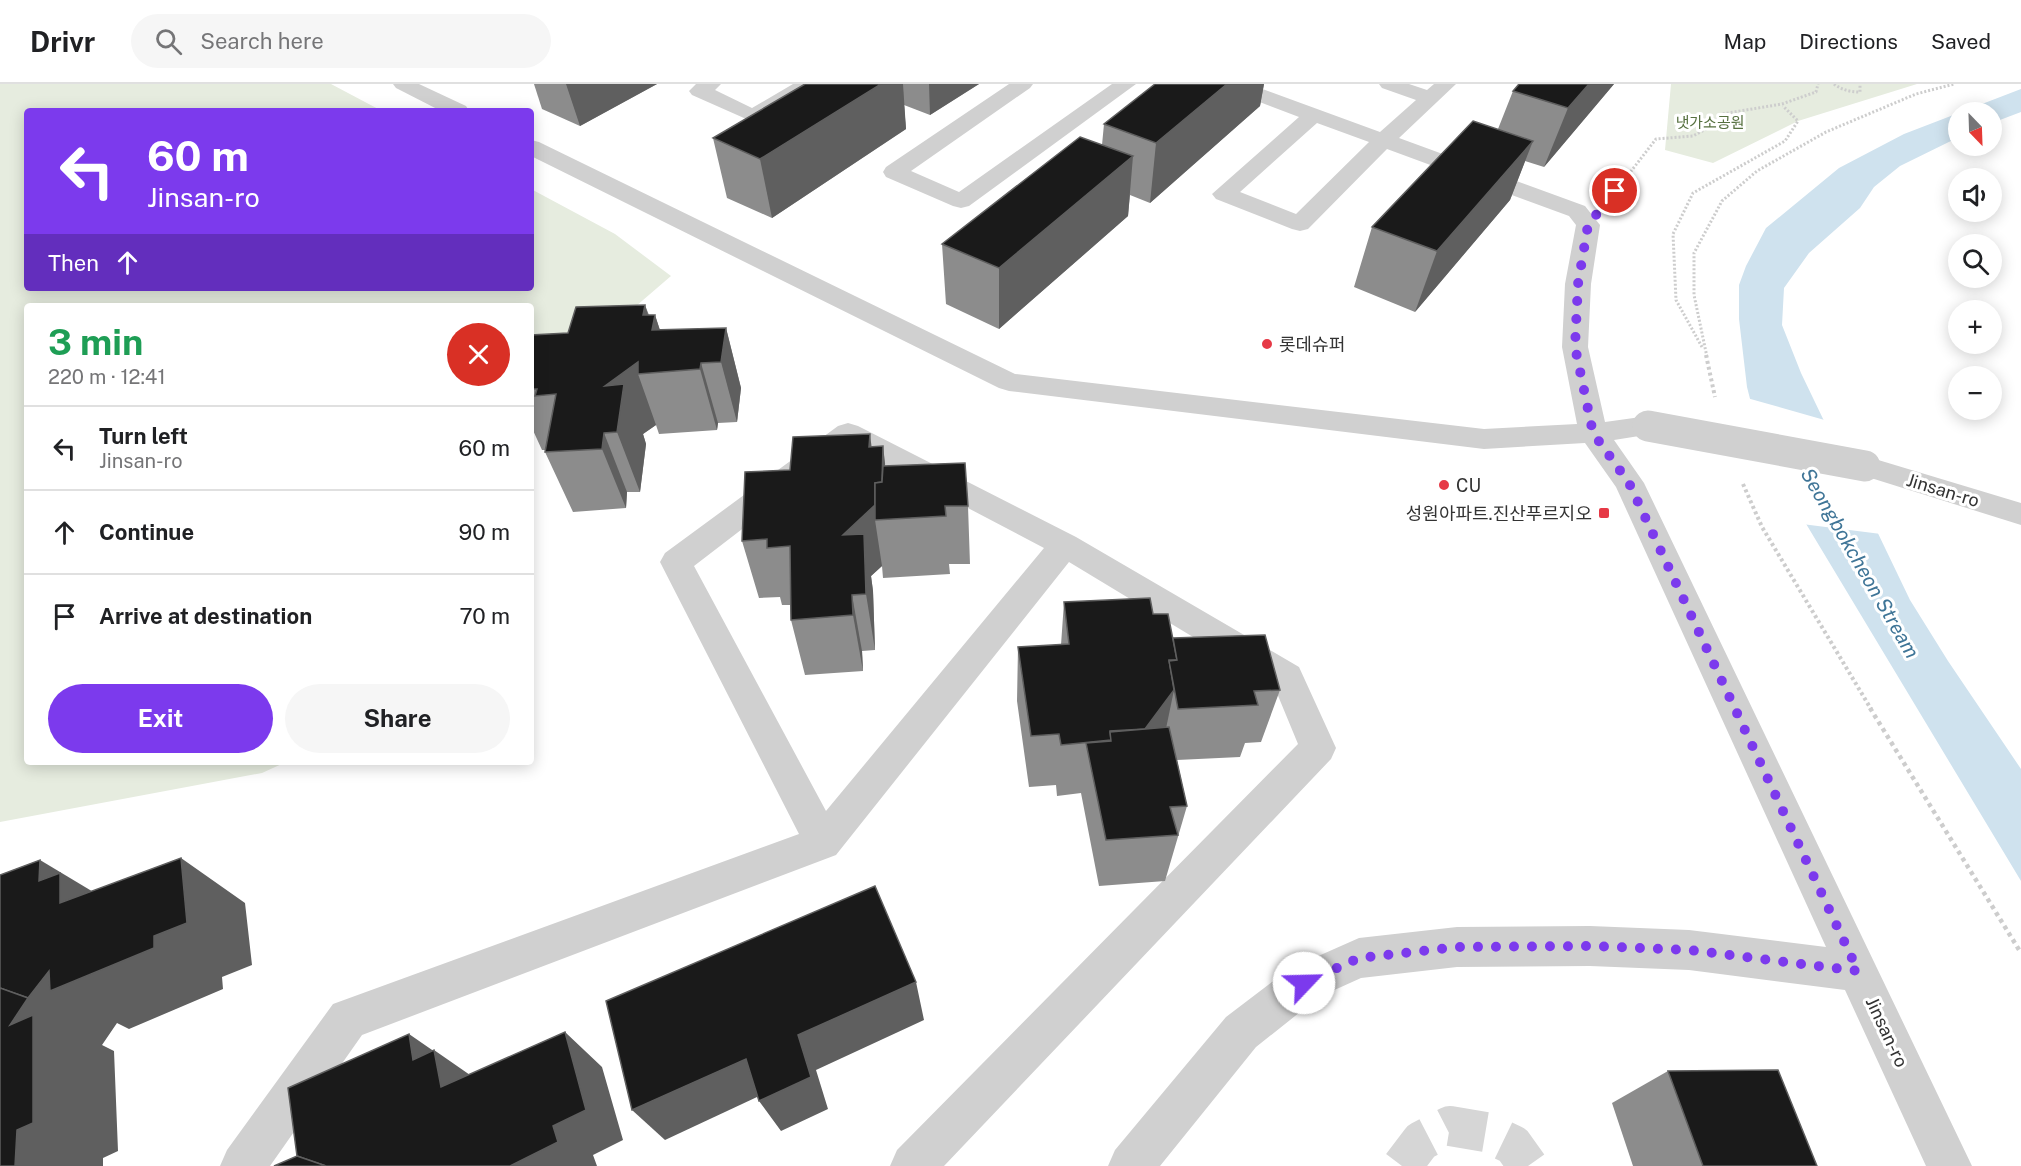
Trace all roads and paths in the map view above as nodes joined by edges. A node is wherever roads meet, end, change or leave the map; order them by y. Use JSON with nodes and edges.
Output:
{"nodes":[{"id":1,"x":403,"y":84,"type":"edge"},
{"id":2,"x":711,"y":84,"type":"edge"},
{"id":3,"x":808,"y":84,"type":"edge"},
{"id":4,"x":1023,"y":84,"type":"edge"},
{"id":5,"x":1126,"y":84,"type":"edge"},
{"id":6,"x":1230,"y":84,"type":"edge"},
{"id":7,"x":1389,"y":84,"type":"edge"},
{"id":8,"x":1818,"y":84,"type":"edge"},
{"id":9,"x":1834,"y":84,"type":"edge"},
{"id":10,"x":1860,"y":84,"type":"edge"},
{"id":11,"x":1438,"y":91,"type":"edge"},
{"id":12,"x":1783,"y":106,"type":"junction"},
{"id":13,"x":452,"y":108,"type":"edge"},
{"id":14,"x":1314,"y":115,"type":"junction"},
{"id":15,"x":1384,"y":140,"type":"junction"},
{"id":16,"x":534,"y":148,"type":"edge"},
{"id":17,"x":1588,"y":225,"type":"junction"},
{"id":18,"x":1704,"y":350,"type":"dead end"},
{"id":19,"x":1593,"y":433,"type":"junction"},
{"id":20,"x":2021,"y":514,"type":"edge"},
{"id":21,"x":1065,"y":545,"type":"junction"},
{"id":22,"x":824,"y":843,"type":"junction"},
{"id":23,"x":1858,"y":971,"type":"junction"},
{"id":24,"x":243,"y":1166,"type":"edge"},
{"id":25,"x":913,"y":1166,"type":"edge"},
{"id":26,"x":1131,"y":1166,"type":"edge"},
{"id":27,"x":1949,"y":1166,"type":"edge"}],
"edges":[{"from":1,"to":13,"type":"street"},
{"from":2,"to":3,"type":"street"},
{"from":4,"to":5,"type":"street"},
{"from":6,"to":14,"type":"street"},
{"from":7,"to":11,"type":"street"},
{"from":8,"to":12,"type":"path"},
{"from":9,"to":10,"type":"path"},
{"from":11,"to":15,"type":"street"},
{"from":12,"to":17,"type":"path"},
{"from":12,"to":18,"type":"path"},
{"from":14,"to":15,"type":"street"},
{"from":14,"to":15,"type":"street"},
{"from":15,"to":17,"type":"street"},
{"from":16,"to":19,"type":"street"},
{"from":17,"to":19,"type":"street"},
{"from":19,"to":20,"type":"street","name":"Jinsan-ro","bridge":true},
{"from":19,"to":23,"type":"street","name":"Jinsan-ro"},
{"from":21,"to":22,"type":"street"},
{"from":21,"to":22,"type":"street"},
{"from":21,"to":25,"type":"street"},
{"from":22,"to":24,"type":"street"},
{"from":23,"to":26,"type":"street"},
{"from":23,"to":27,"type":"street","name":"Jinsan-ro"}]}
